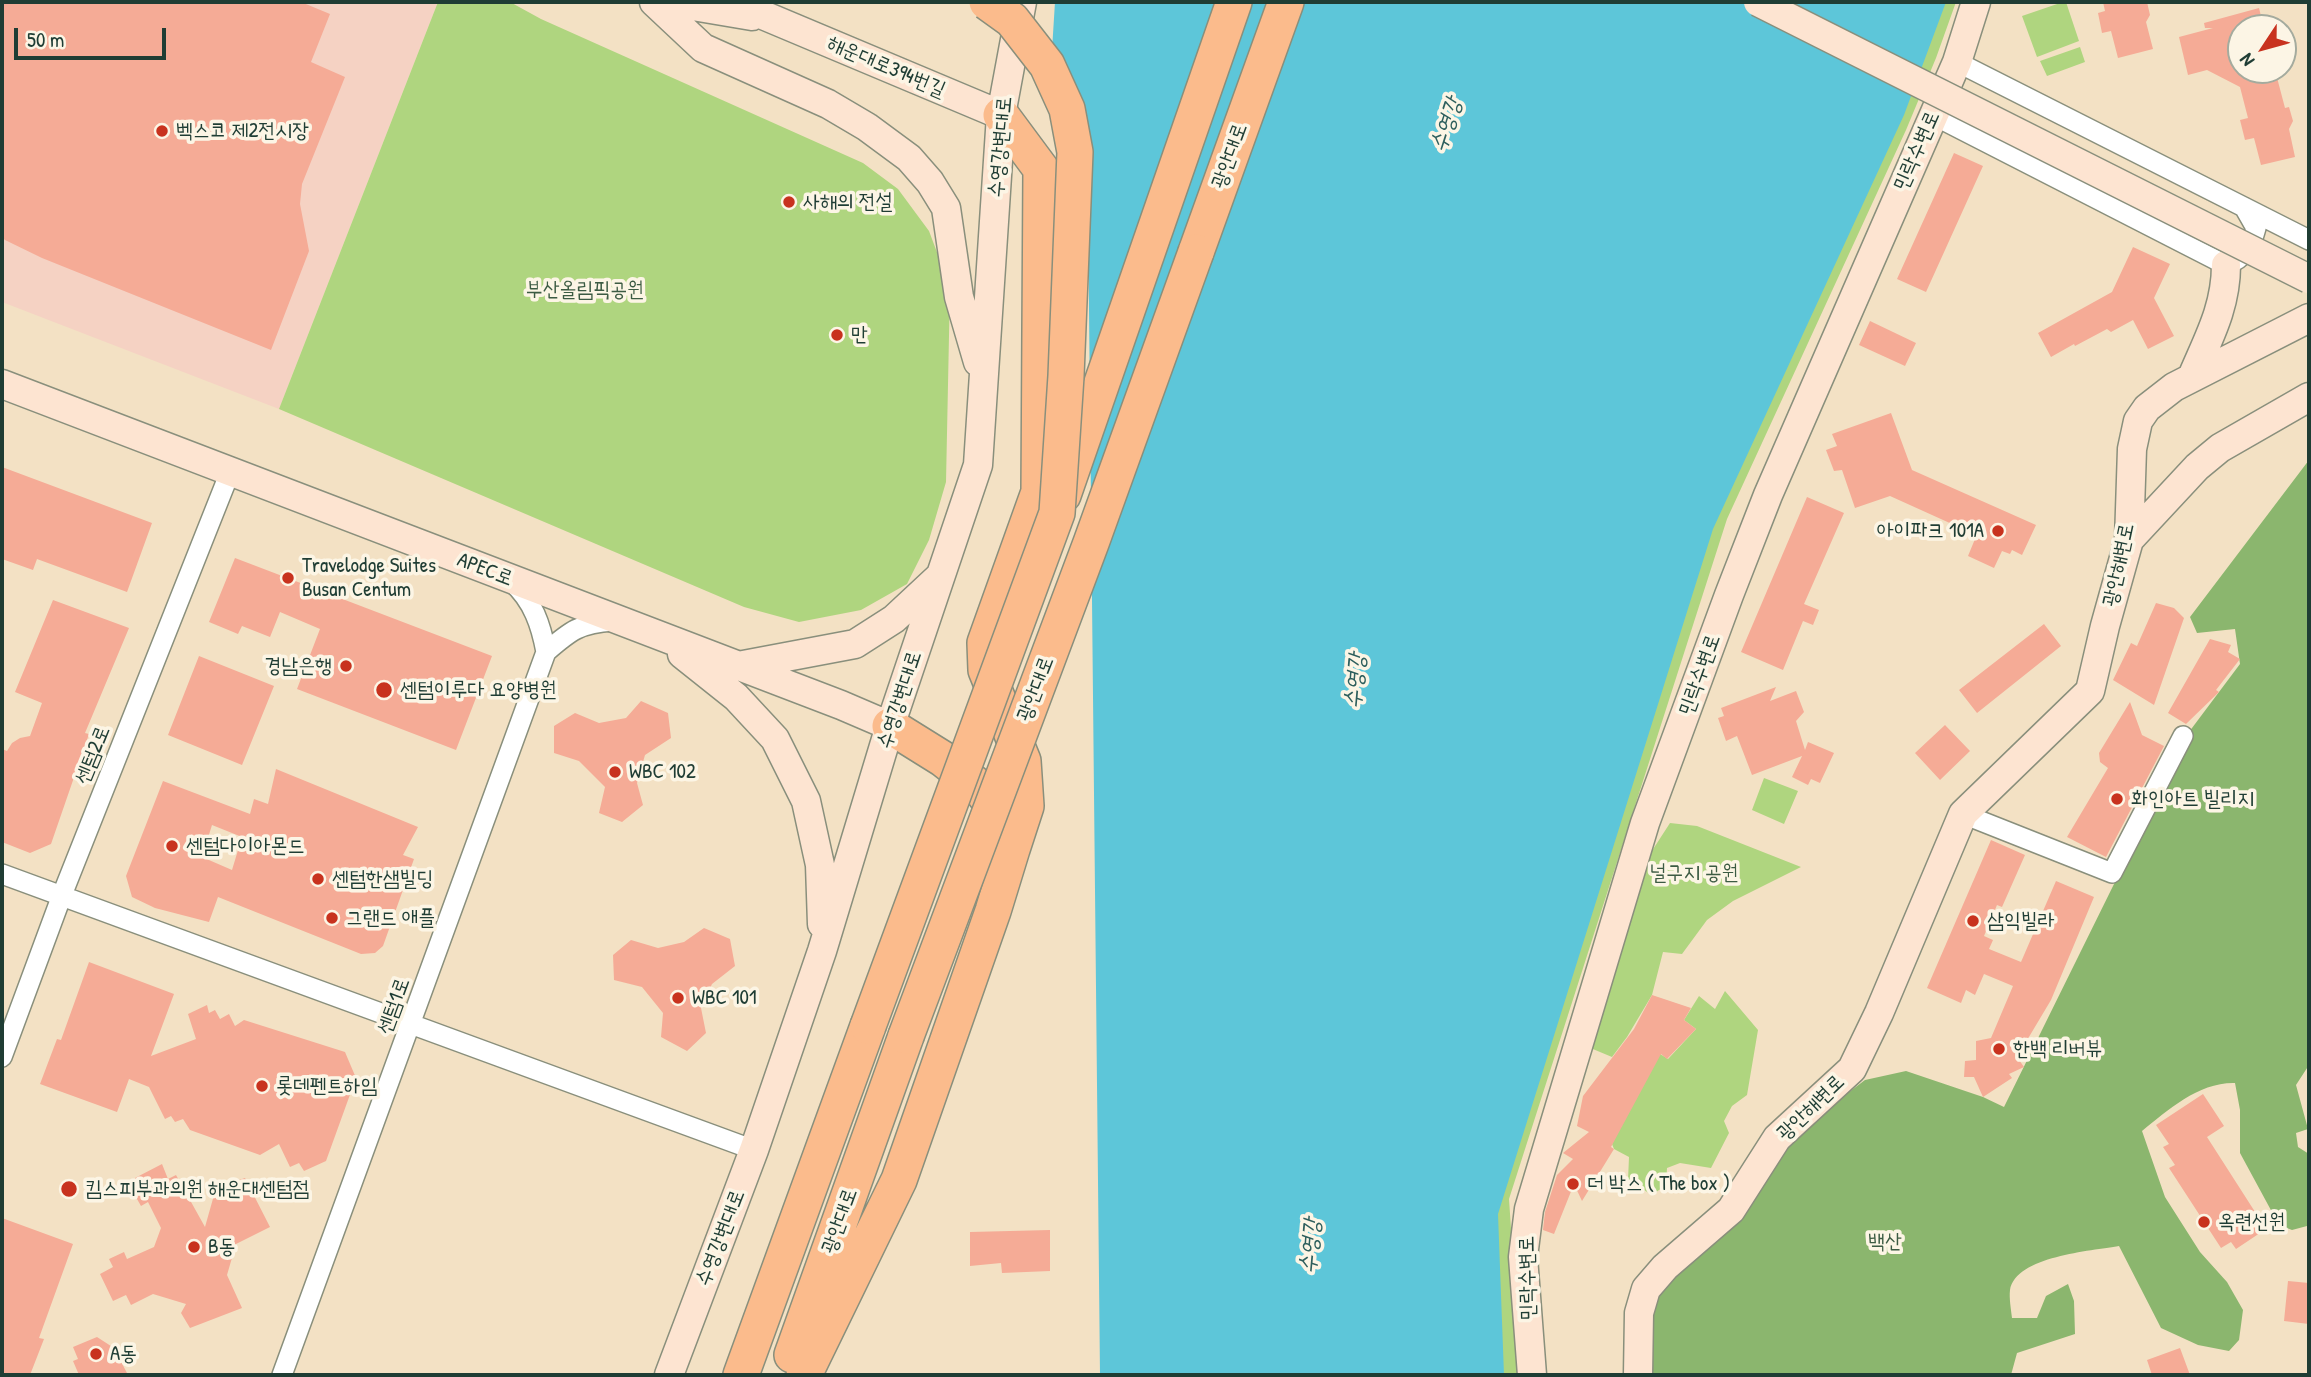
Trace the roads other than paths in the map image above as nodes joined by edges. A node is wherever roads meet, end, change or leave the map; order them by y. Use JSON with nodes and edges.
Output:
{"nodes":[{"id":1,"x":654,"y":2,"type":"edge"},
{"id":2,"x":669,"y":2,"type":"edge"},
{"id":3,"x":732,"y":2,"type":"edge"},
{"id":4,"x":740,"y":2,"type":"edge"},
{"id":5,"x":987,"y":2,"type":"edge"},
{"id":6,"x":1022,"y":2,"type":"edge"},
{"id":7,"x":1234,"y":2,"type":"edge"},
{"id":8,"x":1286,"y":2,"type":"edge"},
{"id":9,"x":1758,"y":2,"type":"edge"},
{"id":10,"x":1976,"y":2,"type":"edge"},
{"id":11,"x":772,"y":19,"type":"junction"},
{"id":12,"x":1957,"y":62,"type":"junction"},
{"id":13,"x":1001,"y":115,"type":"junction"},
{"id":14,"x":1933,"y":115,"type":"junction"},
{"id":15,"x":2244,"y":207,"type":"junction"},
{"id":16,"x":2309,"y":240,"type":"edge"},
{"id":17,"x":2226,"y":265,"type":"junction"},
{"id":18,"x":2309,"y":279,"type":"edge"},
{"id":19,"x":2309,"y":318,"type":"edge"},
{"id":20,"x":2192,"y":377,"type":"junction"},
{"id":21,"x":984,"y":379,"type":"junction"},
{"id":22,"x":2,"y":384,"type":"edge"},
{"id":23,"x":2309,"y":397,"type":"edge"},
{"id":24,"x":230,"y":472,"type":"junction"},
{"id":25,"x":1057,"y":513,"type":"junction"},
{"id":26,"x":2129,"y":540,"type":"junction"},
{"id":27,"x":943,"y":573,"type":"junction"},
{"id":28,"x":508,"y":578,"type":"junction"},
{"id":29,"x":618,"y":620,"type":"junction"},
{"id":30,"x":661,"y":637,"type":"junction"},
{"id":31,"x":546,"y":652,"type":"junction"},
{"id":32,"x":737,"y":667,"type":"junction"},
{"id":33,"x":890,"y":726,"type":"junction"},
{"id":34,"x":2183,"y":736,"type":"dead end"},
{"id":35,"x":1963,"y":814,"type":"junction"},
{"id":36,"x":1012,"y":849,"type":"junction"},
{"id":37,"x":2,"y":874,"type":"edge"},
{"id":38,"x":62,"y":895,"type":"junction"},
{"id":39,"x":822,"y":951,"type":"junction"},
{"id":40,"x":412,"y":1024,"type":"junction"},
{"id":41,"x":2,"y":1057,"type":"edge"},
{"id":42,"x":754,"y":1150,"type":"junction"},
{"id":43,"x":282,"y":1375,"type":"edge"},
{"id":44,"x":669,"y":1375,"type":"edge"},
{"id":45,"x":741,"y":1375,"type":"edge"},
{"id":46,"x":785,"y":1375,"type":"edge"},
{"id":47,"x":804,"y":1375,"type":"edge"},
{"id":48,"x":1532,"y":1375,"type":"edge"},
{"id":49,"x":1638,"y":1375,"type":"edge"}],
"edges":[{"from":1,"to":21,"type":"main road"},
{"from":2,"to":11,"type":"main road","name":"해운대로394번길"},
{"from":3,"to":11,"type":"main road","name":"해운대로394번길"},
{"from":4,"to":11,"type":"main road","name":"해운대로394번길"},
{"from":5,"to":25,"type":"highway","bridge":true},
{"from":6,"to":13,"type":"main road","name":"수영강변대로"},
{"from":7,"to":25,"type":"highway","name":"광안대로","bridge":true},
{"from":8,"to":46,"type":"highway","name":"광안대로","bridge":true},
{"from":9,"to":18,"type":"main road","bridge":true},
{"from":10,"to":12,"type":"main road","name":"민락수변로"},
{"from":11,"to":13,"type":"main road","name":"해운대로394번길"},
{"from":12,"to":14,"type":"main road","name":"민락수변로"},
{"from":12,"to":15,"type":"street"},
{"from":13,"to":21,"type":"main road","name":"수영강변대로"},
{"from":13,"to":36,"type":"highway"},
{"from":14,"to":17,"type":"street"},
{"from":14,"to":48,"type":"main road","name":"민락수변로"},
{"from":15,"to":16,"type":"street"},
{"from":15,"to":17,"type":"street"},
{"from":17,"to":20,"type":"main road"},
{"from":19,"to":20,"type":"main road","name":"광안해변로"},
{"from":20,"to":26,"type":"main road","name":"광안해변로"},
{"from":21,"to":27,"type":"main road","name":"수영강변대로"},
{"from":22,"to":24,"type":"main road","name":"APEC로"},
{"from":23,"to":26,"type":"main road"},
{"from":24,"to":28,"type":"main road","name":"APEC로"},
{"from":24,"to":38,"type":"street","name":"센텀2로"},
{"from":25,"to":45,"type":"highway","name":"광안대로","bridge":true},
{"from":26,"to":35,"type":"main road","name":"광안해변로"},
{"from":27,"to":32,"type":"main road"},
{"from":27,"to":33,"type":"main road","name":"수영강변대로"},
{"from":28,"to":29,"type":"main road","name":"APEC로"},
{"from":28,"to":31,"type":"street"},
{"from":29,"to":30,"type":"main road","name":"APEC로"},
{"from":29,"to":31,"type":"street"},
{"from":30,"to":32,"type":"main road","name":"APEC로"},
{"from":30,"to":39,"type":"main road"},
{"from":31,"to":40,"type":"street","name":"센텀1로"},
{"from":32,"to":33,"type":"main road","name":"APEC로"},
{"from":33,"to":36,"type":"highway"},
{"from":33,"to":39,"type":"main road","name":"수영강변대로"},
{"from":34,"to":35,"type":"street"},
{"from":35,"to":49,"type":"main road","name":"광안해변로"},
{"from":36,"to":47,"type":"highway"},
{"from":37,"to":38,"type":"street"},
{"from":38,"to":40,"type":"street"},
{"from":38,"to":41,"type":"street","name":"센텀2로"},
{"from":39,"to":42,"type":"main road","name":"수영강변대로"},
{"from":40,"to":42,"type":"street"},
{"from":40,"to":43,"type":"street","name":"센텀1로"},
{"from":42,"to":44,"type":"main road","name":"수영강변대로"}]}
